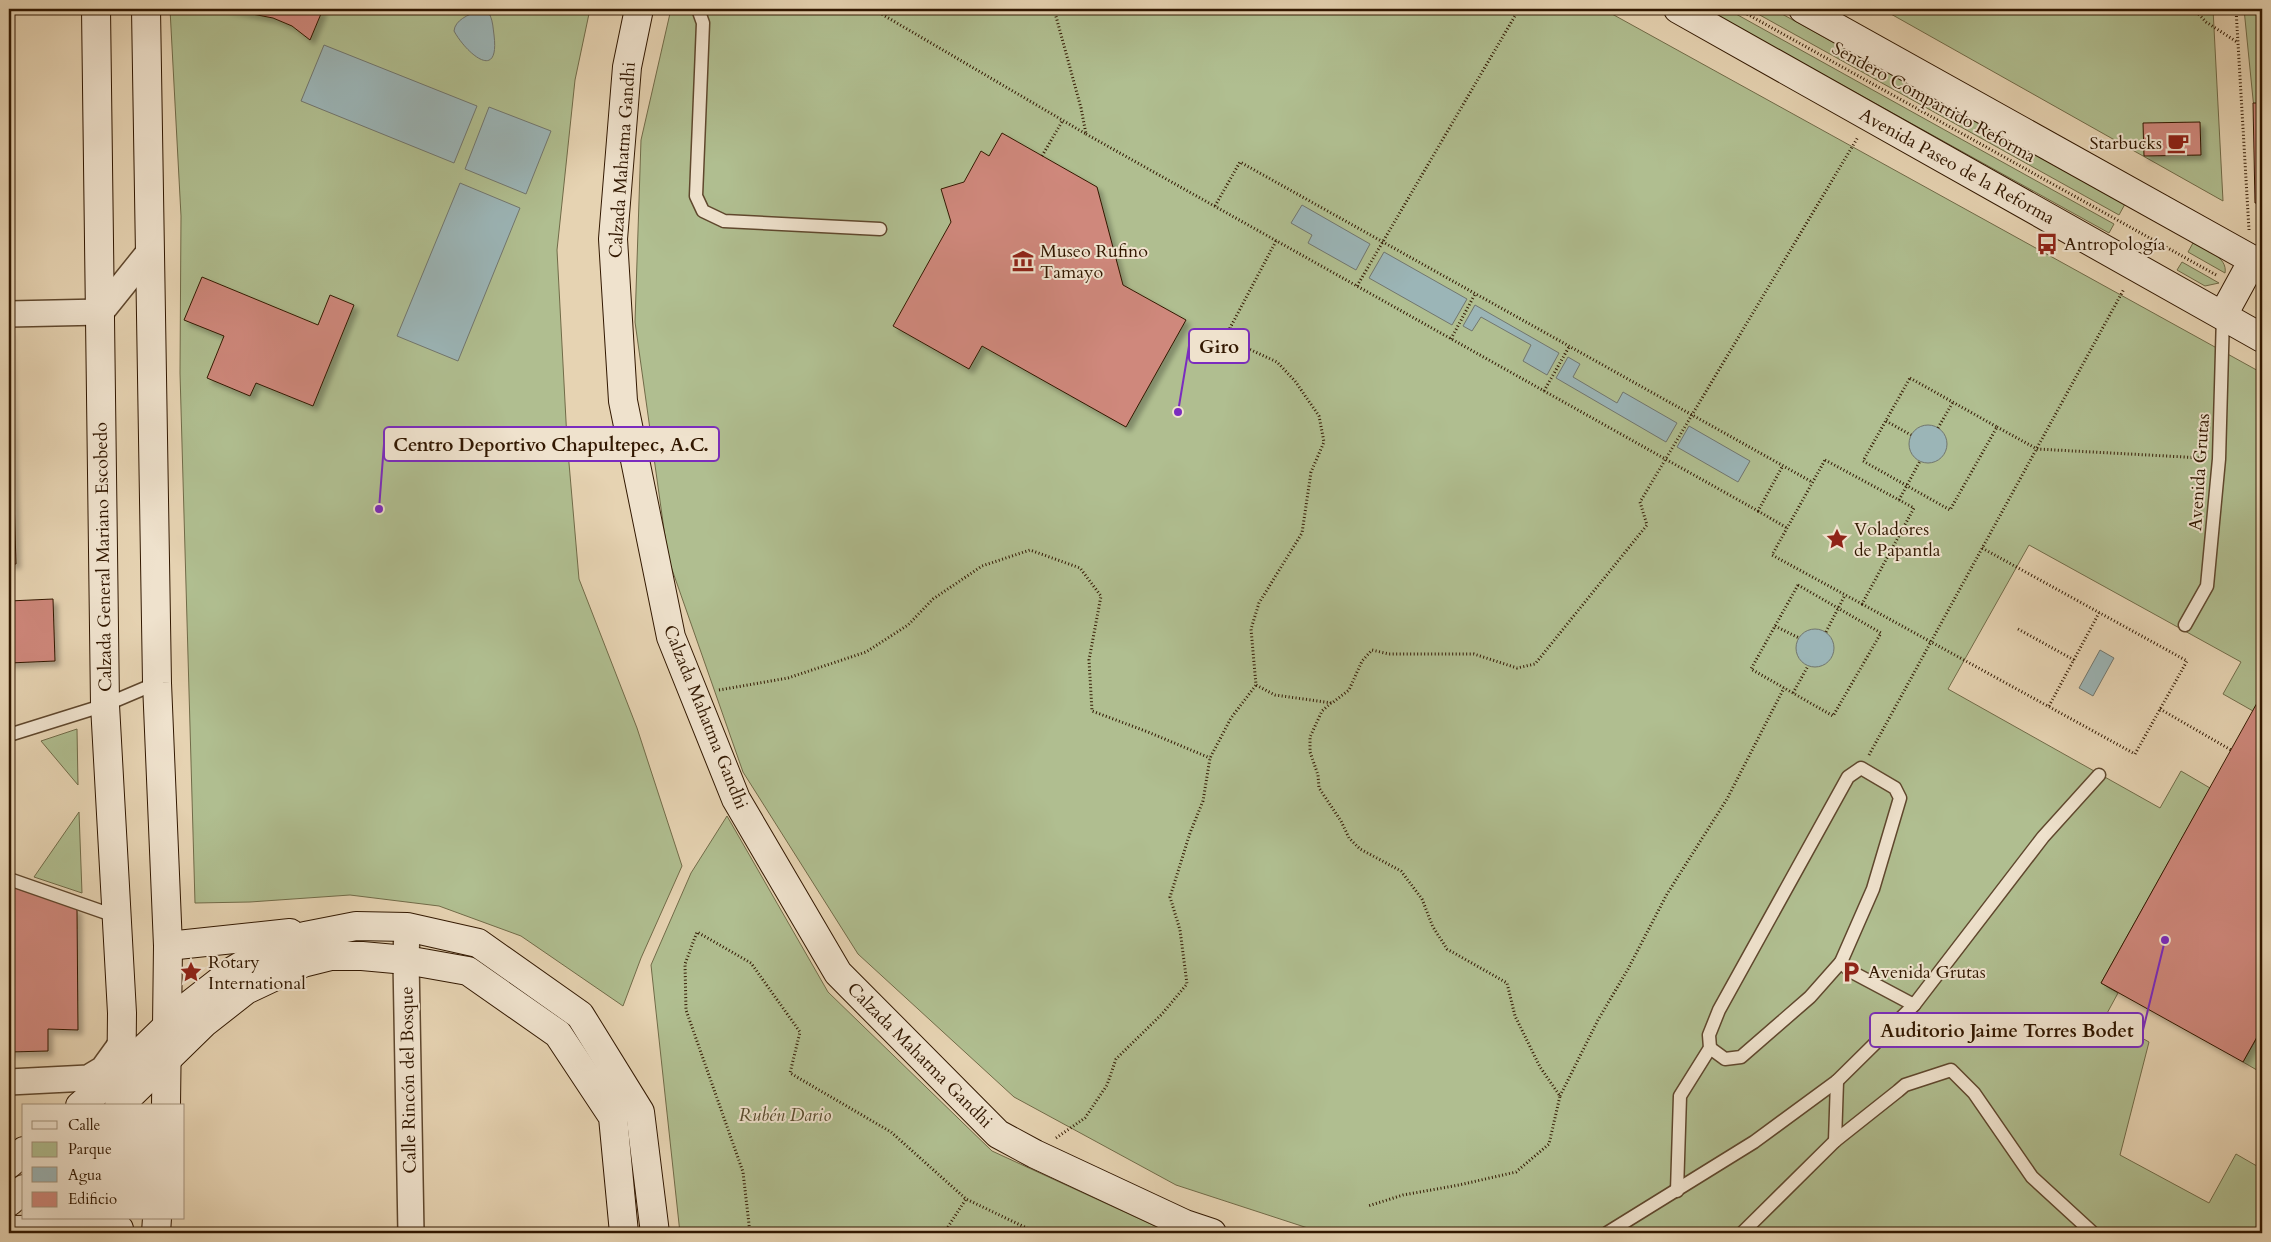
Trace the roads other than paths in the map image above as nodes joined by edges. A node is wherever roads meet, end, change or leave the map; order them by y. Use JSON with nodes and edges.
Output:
{"nodes":[{"id":1,"x":96,"y":9,"type":"edge"},
{"id":2,"x":146,"y":9,"type":"edge"},
{"id":3,"x":638,"y":9,"type":"edge"},
{"id":4,"x":698,"y":9,"type":"edge"},
{"id":5,"x":1678,"y":9,"type":"edge"},
{"id":6,"x":1803,"y":9,"type":"edge"},
{"id":7,"x":880,"y":229,"type":"dead end"},
{"id":8,"x":150,"y":251,"type":"junction"},
{"id":9,"x":2258,"y":262,"type":"edge"},
{"id":10,"x":101,"y":312,"type":"junction"},
{"id":11,"x":9,"y":314,"type":"edge"},
{"id":12,"x":2223,"y":316,"type":"junction"},
{"id":13,"x":2262,"y":338,"type":"edge"},
{"id":14,"x":2185,"y":625,"type":"dead end"},
{"id":15,"x":157,"y":683,"type":"junction"},
{"id":16,"x":105,"y":705,"type":"junction"},
{"id":17,"x":9,"y":736,"type":"edge"},
{"id":18,"x":2099,"y":775,"type":"dead end"},
{"id":19,"x":9,"y":880,"type":"edge"},
{"id":20,"x":115,"y":916,"type":"junction"},
{"id":21,"x":356,"y":926,"type":"junction"},
{"id":22,"x":407,"y":927,"type":"junction"},
{"id":23,"x":168,"y":946,"type":"junction"},
{"id":24,"x":406,"y":960,"type":"junction"},
{"id":25,"x":1841,"y":962,"type":"junction"},
{"id":26,"x":1914,"y":1005,"type":"junction"},
{"id":27,"x":168,"y":1024,"type":"junction"},
{"id":28,"x":1710,"y":1048,"type":"junction"},
{"id":29,"x":121,"y":1058,"type":"junction"},
{"id":30,"x":167,"y":1060,"type":"junction"},
{"id":31,"x":1837,"y":1081,"type":"junction"},
{"id":32,"x":9,"y":1082,"type":"edge"},
{"id":33,"x":82,"y":1104,"type":"edge"},
{"id":34,"x":120,"y":1104,"type":"edge"},
{"id":35,"x":121,"y":1104,"type":"edge"},
{"id":36,"x":166,"y":1104,"type":"edge"},
{"id":37,"x":640,"y":1112,"type":"junction"},
{"id":38,"x":613,"y":1117,"type":"junction"},
{"id":39,"x":1835,"y":1141,"type":"junction"},
{"id":40,"x":22,"y":1153,"type":"edge"},
{"id":41,"x":9,"y":1164,"type":"edge"},
{"id":42,"x":22,"y":1191,"type":"edge"},
{"id":43,"x":1677,"y":1192,"type":"junction"},
{"id":44,"x":9,"y":1202,"type":"edge"},
{"id":45,"x":157,"y":1220,"type":"edge"},
{"id":46,"x":119,"y":1227,"type":"edge"},
{"id":47,"x":9,"y":1230,"type":"edge"},
{"id":48,"x":156,"y":1233,"type":"edge"},
{"id":49,"x":410,"y":1233,"type":"edge"},
{"id":50,"x":624,"y":1233,"type":"edge"},
{"id":51,"x":655,"y":1233,"type":"edge"},
{"id":52,"x":1212,"y":1233,"type":"edge"},
{"id":53,"x":1607,"y":1233,"type":"edge"},
{"id":54,"x":1742,"y":1233,"type":"edge"},
{"id":55,"x":2093,"y":1233,"type":"edge"}],
"edges":[{"from":1,"to":10,"type":"main road","name":"Calzada General Mariano Escobedo"},
{"from":2,"to":8,"type":"main road"},
{"from":3,"to":52,"type":"main road","name":"Calzada Mahatma Gandhi"},
{"from":4,"to":7,"type":"lane"},
{"from":5,"to":12,"type":"main road","name":"Avenida Paseo de la Reforma"},
{"from":6,"to":9,"type":"main road"},
{"from":8,"to":10,"type":"street"},
{"from":8,"to":15,"type":"main road"},
{"from":9,"to":12,"type":"main road"},
{"from":10,"to":11,"type":"street"},
{"from":10,"to":16,"type":"main road","name":"Calzada General Mariano Escobedo"},
{"from":12,"to":13,"type":"main road","name":"Avenida Paseo de la Reforma"},
{"from":12,"to":14,"type":"lane","name":"Avenida Grutas"},
{"from":15,"to":16,"type":"lane"},
{"from":15,"to":23,"type":"main road"},
{"from":16,"to":17,"type":"lane"},
{"from":16,"to":20,"type":"main road","name":"Calzada General Mariano Escobedo"},
{"from":18,"to":26,"type":"lane"},
{"from":19,"to":20,"type":"lane"},
{"from":20,"to":29,"type":"main road","name":"Calzada General Mariano Escobedo"},
{"from":21,"to":22,"type":"main road"},
{"from":21,"to":23,"type":"main road"},
{"from":21,"to":27,"type":"main road"},
{"from":22,"to":24,"type":"street","name":"Calle Rincón del Bosque"},
{"from":22,"to":37,"type":"main road"},
{"from":23,"to":27,"type":"main road"},
{"from":24,"to":30,"type":"main road"},
{"from":24,"to":38,"type":"main road"},
{"from":24,"to":49,"type":"street","name":"Calle Rincón del Bosque"},
{"from":25,"to":26,"type":"lane"},
{"from":25,"to":28,"type":"lane"},
{"from":25,"to":28,"type":"lane"},
{"from":26,"to":31,"type":"lane"},
{"from":27,"to":29,"type":"main road"},
{"from":27,"to":30,"type":"main road"},
{"from":28,"to":43,"type":"lane"},
{"from":29,"to":32,"type":"street"},
{"from":29,"to":33,"type":"main road"},
{"from":29,"to":34,"type":"main road","name":"Calzada General Mariano Escobedo"},
{"from":30,"to":35,"type":"main road"},
{"from":30,"to":36,"type":"main road"},
{"from":31,"to":39,"type":"lane"},
{"from":31,"to":43,"type":"lane"},
{"from":37,"to":38,"type":"main road"},
{"from":37,"to":51,"type":"main road"},
{"from":38,"to":50,"type":"main road"},
{"from":39,"to":54,"type":"lane"},
{"from":39,"to":55,"type":"lane"},
{"from":40,"to":41,"type":"main road"},
{"from":42,"to":44,"type":"main road"},
{"from":43,"to":53,"type":"lane"},
{"from":45,"to":48,"type":"main road"},
{"from":46,"to":47,"type":"main road"}]}
